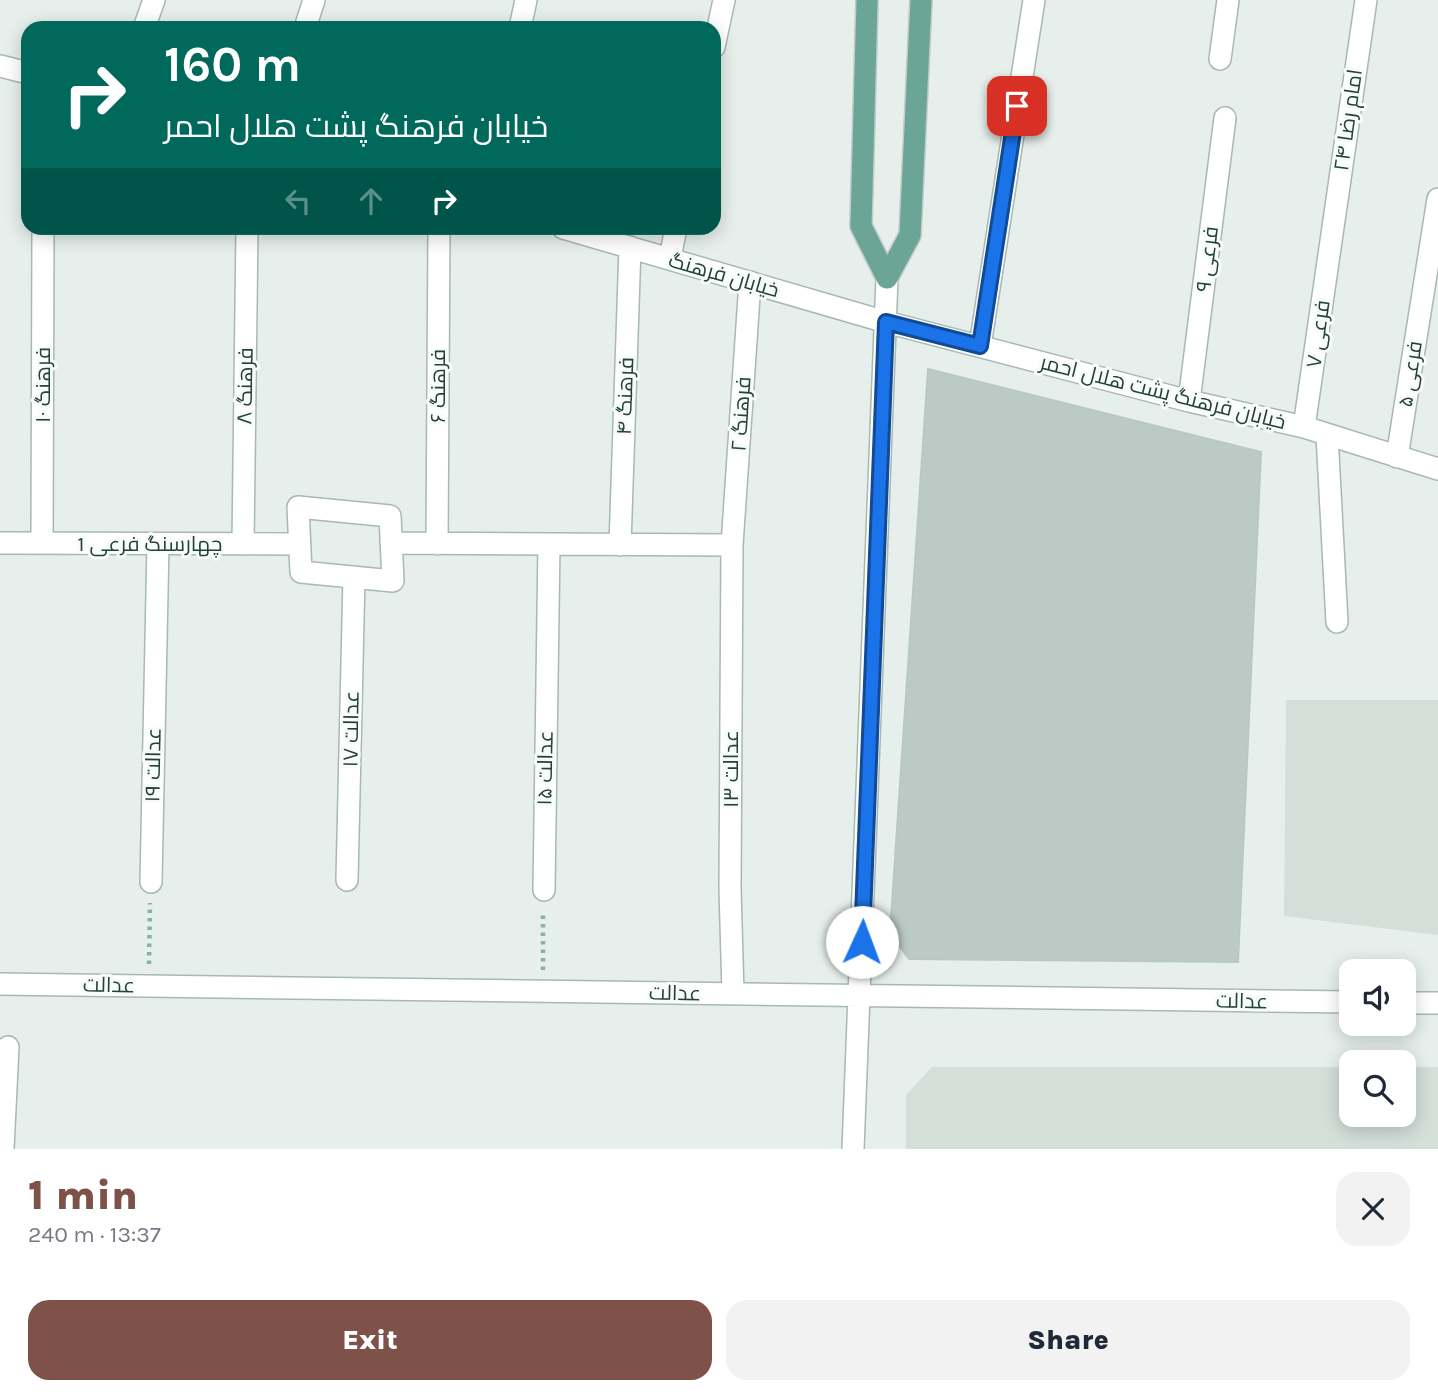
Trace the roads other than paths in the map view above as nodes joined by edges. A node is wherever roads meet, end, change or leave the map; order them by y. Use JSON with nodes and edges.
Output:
{"nodes":[{"id":1,"x":154,"y":0,"type":"edge"},
{"id":2,"x":314,"y":0,"type":"edge"},
{"id":3,"x":526,"y":0,"type":"edge"},
{"id":4,"x":724,"y":0,"type":"edge"},
{"id":5,"x":867,"y":0,"type":"edge"},
{"id":6,"x":921,"y":0,"type":"edge"},
{"id":7,"x":1034,"y":0,"type":"edge"},
{"id":8,"x":1228,"y":0,"type":"edge"},
{"id":9,"x":1366,"y":0,"type":"edge"},
{"id":10,"x":146,"y":21,"type":"edge"},
{"id":11,"x":307,"y":21,"type":"edge"},
{"id":12,"x":522,"y":21,"type":"edge"},
{"id":13,"x":720,"y":21,"type":"edge"},
{"id":14,"x":1220,"y":59,"type":"dead end"},
{"id":15,"x":0,"y":66,"type":"edge"},
{"id":16,"x":21,"y":71,"type":"edge"},
{"id":17,"x":1225,"y":118,"type":"dead end"},
{"id":18,"x":1438,"y":199,"type":"edge"},
{"id":19,"x":43,"y":235,"type":"edge"},
{"id":20,"x":247,"y":235,"type":"edge"},
{"id":21,"x":439,"y":235,"type":"edge"},
{"id":22,"x":588,"y":235,"type":"edge"},
{"id":23,"x":675,"y":235,"type":"edge"},
{"id":24,"x":1331,"y":241,"type":"joint"},
{"id":25,"x":630,"y":247,"type":"junction"},
{"id":26,"x":670,"y":258,"type":"junction"},
{"id":27,"x":887,"y":278,"type":"junction"},
{"id":28,"x":750,"y":282,"type":"junction"},
{"id":29,"x":886,"y":322,"type":"junction"},
{"id":30,"x":980,"y":346,"type":"junction"},
{"id":31,"x":1189,"y":401,"type":"junction"},
{"id":32,"x":1304,"y":428,"type":"junction"},
{"id":33,"x":1327,"y":435,"type":"junction"},
{"id":34,"x":1397,"y":457,"type":"junction"},
{"id":35,"x":1438,"y":469,"type":"edge"},
{"id":36,"x":0,"y":543,"type":"edge"},
{"id":37,"x":42,"y":543,"type":"junction"},
{"id":38,"x":391,"y":543,"type":"junction"},
{"id":39,"x":159,"y":544,"type":"junction"},
{"id":40,"x":243,"y":544,"type":"junction"},
{"id":41,"x":299,"y":544,"type":"junction"},
{"id":42,"x":437,"y":544,"type":"junction"},
{"id":43,"x":549,"y":544,"type":"junction"},
{"id":44,"x":620,"y":545,"type":"junction"},
{"id":45,"x":732,"y":545,"type":"junction"},
{"id":46,"x":354,"y":578,"type":"junction"},
{"id":47,"x":1337,"y":622,"type":"dead end"},
{"id":48,"x":347,"y":880,"type":"dead end"},
{"id":49,"x":151,"y":881,"type":"road end"},
{"id":50,"x":544,"y":890,"type":"road end"},
{"id":51,"x":0,"y":984,"type":"edge"},
{"id":52,"x":733,"y":994,"type":"junction"},
{"id":53,"x":860,"y":996,"type":"junction"},
{"id":54,"x":1339,"y":1002,"type":"edge"},
{"id":55,"x":1416,"y":1003,"type":"edge"},
{"id":56,"x":1438,"y":1003,"type":"edge"},
{"id":57,"x":8,"y":1046,"type":"dead end"},
{"id":58,"x":3,"y":1149,"type":"edge"},
{"id":59,"x":853,"y":1149,"type":"edge"}],
"edges":[{"from":1,"to":10,"type":"street"},
{"from":2,"to":11,"type":"street"},
{"from":3,"to":12,"type":"street"},
{"from":4,"to":13,"type":"street"},
{"from":5,"to":27,"type":"main road"},
{"from":6,"to":27,"type":"main road"},
{"from":7,"to":30,"type":"street"},
{"from":8,"to":14,"type":"street"},
{"from":9,"to":24,"type":"street","name":"امام رضا ۲۴"},
{"from":15,"to":16,"type":"street"},
{"from":17,"to":31,"type":"street","name":"فرعی ۹"},
{"from":18,"to":34,"type":"street","name":"فرعی ۵"},
{"from":19,"to":37,"type":"street","name":"فرهنگ ۱۰"},
{"from":20,"to":40,"type":"street","name":"فرهنگ ۸"},
{"from":21,"to":42,"type":"street","name":"فرهنگ ۶"},
{"from":22,"to":25,"type":"street","name":"خیابان فرهنگ"},
{"from":23,"to":26,"type":"street"},
{"from":24,"to":32,"type":"street","name":"فرعی ۷"},
{"from":25,"to":26,"type":"street","name":"خیابان فرهنگ"},
{"from":25,"to":44,"type":"street","name":"فرهنگ ۴"},
{"from":26,"to":28,"type":"street","name":"خیابان فرهنگ"},
{"from":27,"to":29,"type":"street"},
{"from":28,"to":29,"type":"street","name":"خیابان فرهنگ"},
{"from":28,"to":45,"type":"street","name":"فرهنگ ۲"},
{"from":29,"to":30,"type":"street","name":"خیابان فرهنگ پشت هلال احمر"},
{"from":29,"to":53,"type":"street"},
{"from":30,"to":31,"type":"street","name":"خیابان فرهنگ پشت هلال احمر"},
{"from":31,"to":32,"type":"street","name":"خیابان فرهنگ پشت هلال احمر"},
{"from":32,"to":33,"type":"street","name":"خیابان فرهنگ پشت هلال احمر"},
{"from":33,"to":34,"type":"street","name":"خیابان فرهنگ پشت هلال احمر"},
{"from":33,"to":47,"type":"street"},
{"from":34,"to":35,"type":"street","name":"خیابان فرهنگ پشت هلال احمر"},
{"from":36,"to":37,"type":"street","name":"چهارسنگ فرعی 1"},
{"from":37,"to":39,"type":"street","name":"چهارسنگ فرعی 1"},
{"from":38,"to":41,"type":"street"},
{"from":38,"to":42,"type":"street"},
{"from":38,"to":46,"type":"street"},
{"from":39,"to":40,"type":"street","name":"چهارسنگ فرعی 1"},
{"from":39,"to":49,"type":"street","name":"عدالت ۱۹"},
{"from":40,"to":41,"type":"street","name":"چهارسنگ فرعی 1"},
{"from":41,"to":46,"type":"street"},
{"from":42,"to":43,"type":"street"},
{"from":43,"to":44,"type":"street"},
{"from":43,"to":50,"type":"street","name":"عدالت ۱۵"},
{"from":44,"to":45,"type":"street"},
{"from":45,"to":52,"type":"street","name":"عدالت ۱۳"},
{"from":46,"to":48,"type":"street","name":"عدالت ۱۷"},
{"from":51,"to":52,"type":"street","name":"عدالت"},
{"from":52,"to":53,"type":"street","name":"عدالت"},
{"from":53,"to":54,"type":"street","name":"عدالت"},
{"from":53,"to":59,"type":"street"},
{"from":55,"to":56,"type":"street"},
{"from":57,"to":58,"type":"street"}]}
